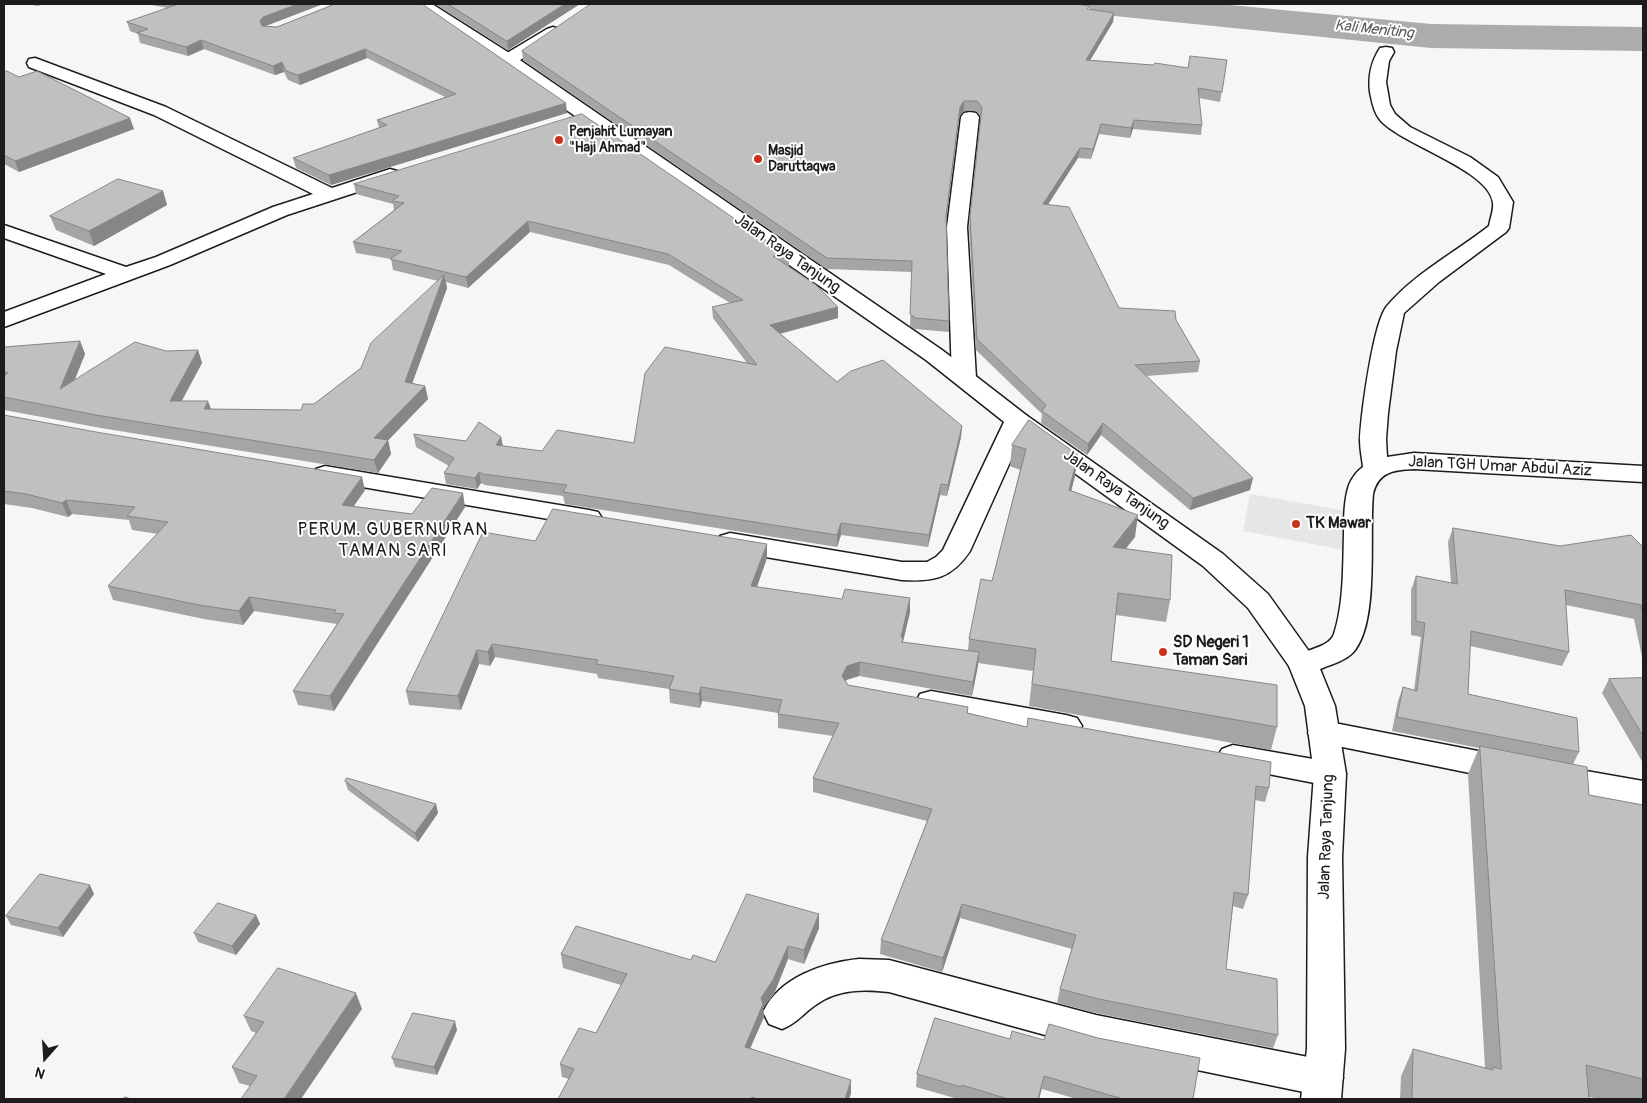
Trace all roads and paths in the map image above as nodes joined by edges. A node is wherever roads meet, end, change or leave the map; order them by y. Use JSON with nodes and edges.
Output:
{"nodes":[{"id":1,"x":422,"y":4,"type":"edge"},
{"id":2,"x":567,"y":23,"type":"edge"},
{"id":3,"x":1386,"y":52,"type":"dead end"},
{"id":4,"x":508,"y":60,"type":"junction"},
{"id":5,"x":35,"y":63,"type":"dead end"},
{"id":6,"x":970,"y":117,"type":"dead end"},
{"id":7,"x":408,"y":169,"type":"edge"},
{"id":8,"x":330,"y":194,"type":"junction"},
{"id":9,"x":4,"y":232,"type":"edge"},
{"id":10,"x":126,"y":274,"type":"junction"},
{"id":11,"x":4,"y":320,"type":"edge"},
{"id":12,"x":964,"y":378,"type":"junction"},
{"id":13,"x":1017,"y":420,"type":"junction"},
{"id":14,"x":1376,"y":469,"type":"junction"},
{"id":15,"x":306,"y":471,"type":"edge"},
{"id":16,"x":1643,"y":474,"type":"edge"},
{"id":17,"x":609,"y":522,"type":"edge"},
{"id":18,"x":706,"y":538,"type":"edge"},
{"id":19,"x":1303,"y":664,"type":"junction"},
{"id":20,"x":908,"y":698,"type":"edge"},
{"id":21,"x":1095,"y":732,"type":"edge"},
{"id":22,"x":1324,"y":733,"type":"junction"},
{"id":23,"x":1203,"y":751,"type":"edge"},
{"id":24,"x":1330,"y":774,"type":"junction"},
{"id":25,"x":1643,"y":794,"type":"edge"},
{"id":26,"x":782,"y":1012,"type":"dead end"},
{"id":27,"x":1322,"y":1088,"type":"edge"}],
"edges":[{"from":1,"to":4,"type":"street","name":"Jalan Raya Tanjung"},
{"from":2,"to":4,"type":"street"},
{"from":3,"to":14,"type":"street"},
{"from":4,"to":12,"type":"street","name":"Jalan Raya Tanjung"},
{"from":5,"to":8,"type":"street"},
{"from":6,"to":12,"type":"street"},
{"from":7,"to":8,"type":"street"},
{"from":8,"to":10,"type":"street"},
{"from":9,"to":10,"type":"street"},
{"from":10,"to":11,"type":"street"},
{"from":12,"to":13,"type":"street","name":"Jalan Raya Tanjung"},
{"from":13,"to":18,"type":"street"},
{"from":13,"to":19,"type":"street","name":"Jalan Raya Tanjung"},
{"from":14,"to":16,"type":"street","name":"Jalan TGH Umar Abdul Aziz"},
{"from":14,"to":19,"type":"street"},
{"from":15,"to":17,"type":"street"},
{"from":19,"to":22,"type":"street","name":"Jalan Raya Tanjung"},
{"from":20,"to":21,"type":"street"},
{"from":22,"to":24,"type":"street","name":"Jalan Raya Tanjung"},
{"from":22,"to":25,"type":"street"},
{"from":23,"to":24,"type":"street"},
{"from":24,"to":27,"type":"street","name":"Jalan Raya Tanjung"},
{"from":26,"to":27,"type":"street"}]}
